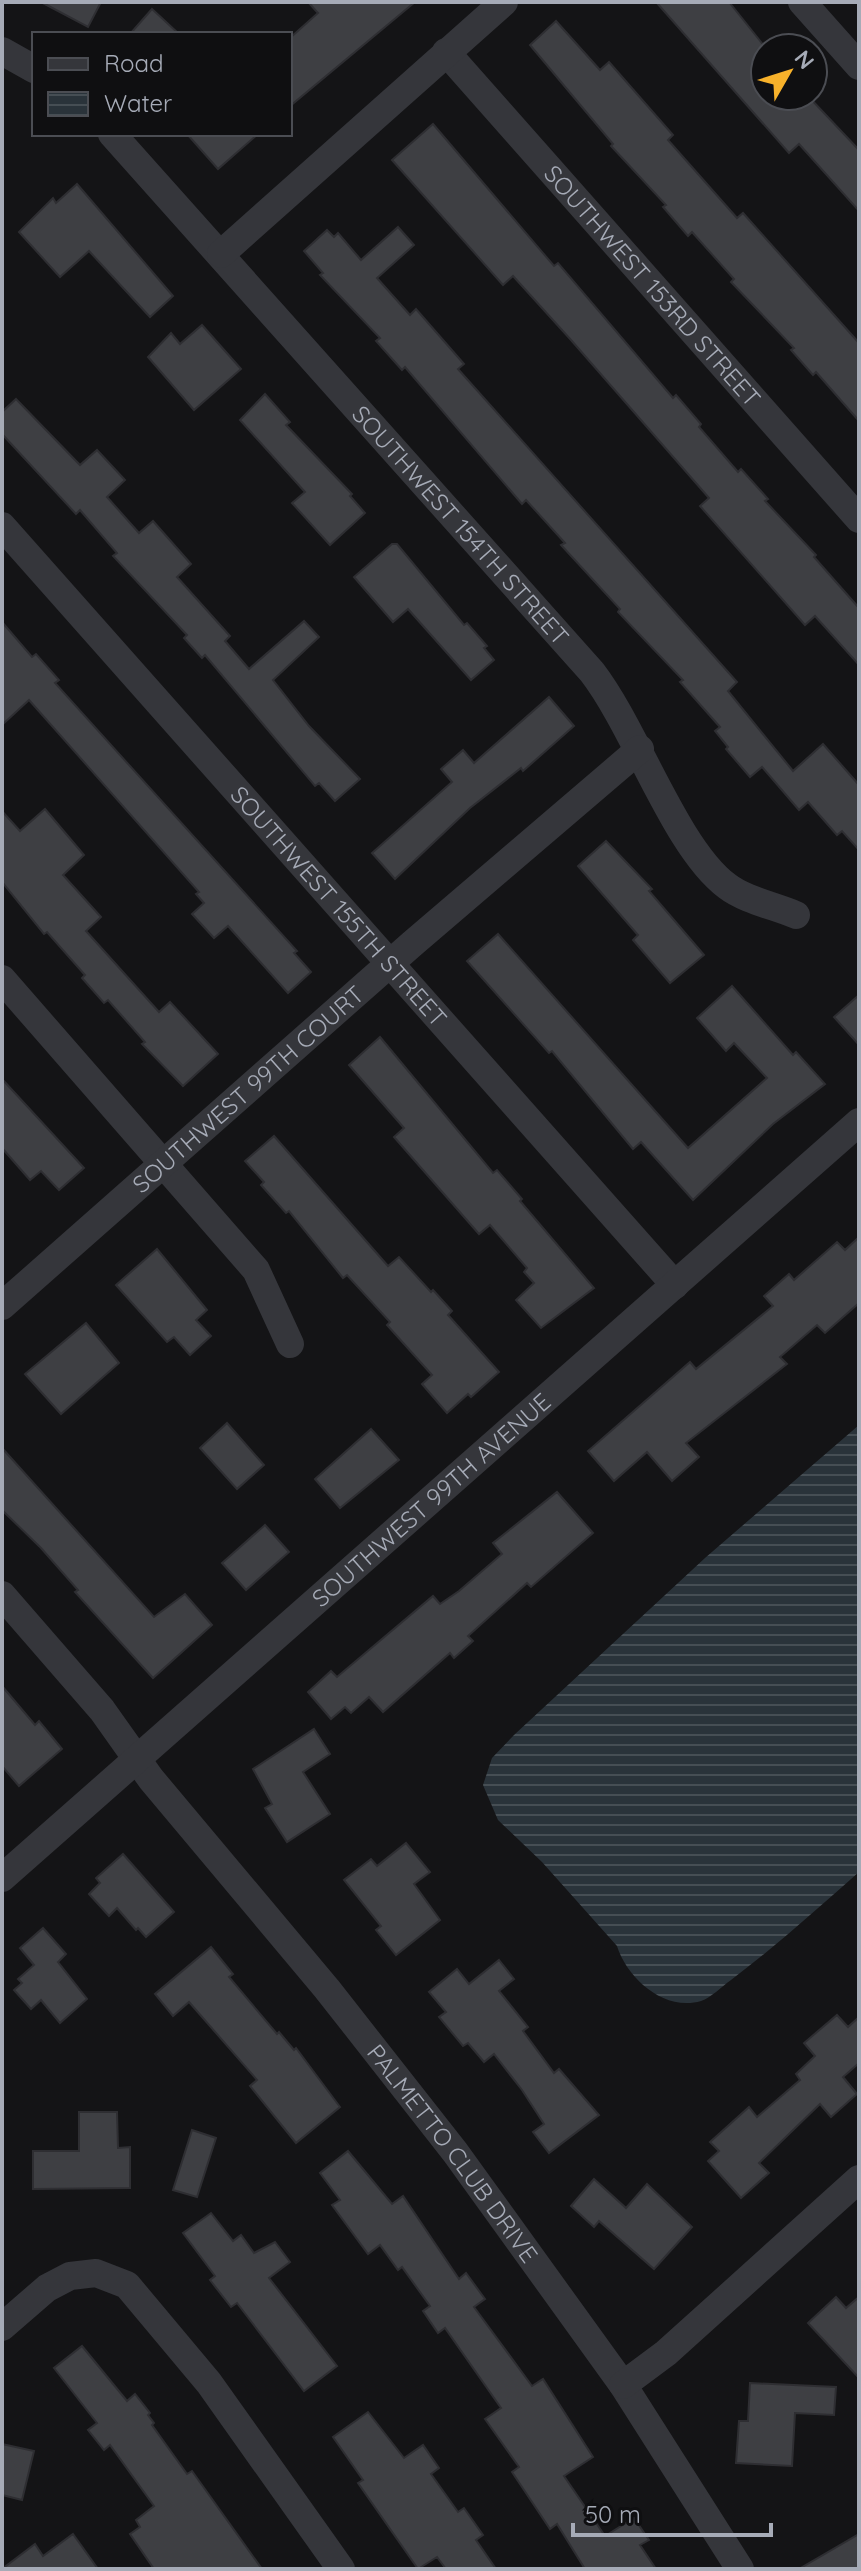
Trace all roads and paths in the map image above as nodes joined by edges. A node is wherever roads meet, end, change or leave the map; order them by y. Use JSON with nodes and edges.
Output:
{"nodes":[{"id":1,"x":504,"y":2,"type":"edge"},
{"id":2,"x":802,"y":2,"type":"edge"},
{"id":3,"x":2,"y":51,"type":"edge"},
{"id":4,"x":446,"y":52,"type":"junction"},
{"id":5,"x":859,"y":66,"type":"edge"},
{"id":6,"x":32,"y":68,"type":"edge"},
{"id":7,"x":114,"y":136,"type":"edge"},
{"id":8,"x":221,"y":254,"type":"junction"},
{"id":9,"x":859,"y":519,"type":"edge"},
{"id":10,"x":2,"y":526,"type":"edge"},
{"id":11,"x":640,"y":749,"type":"junction"},
{"id":12,"x":796,"y":915,"type":"dead end"},
{"id":13,"x":390,"y":964,"type":"junction"},
{"id":14,"x":2,"y":979,"type":"edge"},
{"id":15,"x":859,"y":1122,"type":"edge"},
{"id":16,"x":164,"y":1163,"type":"junction"},
{"id":17,"x":675,"y":1285,"type":"junction"},
{"id":18,"x":2,"y":1306,"type":"edge"},
{"id":19,"x":290,"y":1344,"type":"dead end"},
{"id":20,"x":2,"y":1595,"type":"edge"},
{"id":21,"x":137,"y":1758,"type":"junction"},
{"id":22,"x":2,"y":1878,"type":"edge"},
{"id":23,"x":859,"y":2179,"type":"edge"},
{"id":24,"x":2,"y":2327,"type":"edge"},
{"id":25,"x":623,"y":2385,"type":"junction"},
{"id":26,"x":341,"y":2569,"type":"edge"},
{"id":27,"x":740,"y":2569,"type":"edge"}],
"edges":[{"from":1,"to":4,"type":"street"},
{"from":2,"to":5,"type":"street"},
{"from":3,"to":6,"type":"street"},
{"from":4,"to":8,"type":"street"},
{"from":4,"to":9,"type":"street","name":"SOUTHWEST 153RD STREET"},
{"from":7,"to":8,"type":"street","name":"SOUTHWEST 154TH STREET"},
{"from":8,"to":11,"type":"street","name":"SOUTHWEST 154TH STREET"},
{"from":10,"to":13,"type":"street","name":"SOUTHWEST 155TH STREET"},
{"from":11,"to":12,"type":"street","name":"SOUTHWEST 154TH STREET"},
{"from":11,"to":13,"type":"street","name":"SOUTHWEST 99TH COURT"},
{"from":13,"to":16,"type":"street","name":"SOUTHWEST 99TH COURT"},
{"from":13,"to":17,"type":"street","name":"SOUTHWEST 155TH STREET"},
{"from":14,"to":16,"type":"street"},
{"from":15,"to":17,"type":"street","name":"SOUTHWEST 99TH AVENUE"},
{"from":16,"to":18,"type":"street","name":"SOUTHWEST 99TH COURT"},
{"from":16,"to":19,"type":"street"},
{"from":17,"to":21,"type":"street","name":"SOUTHWEST 99TH AVENUE"},
{"from":20,"to":21,"type":"street","name":"PALMETTO CLUB DRIVE"},
{"from":21,"to":22,"type":"street","name":"SOUTHWEST 99TH AVENUE"},
{"from":21,"to":25,"type":"street","name":"PALMETTO CLUB DRIVE"},
{"from":23,"to":25,"type":"street"},
{"from":24,"to":26,"type":"street"},
{"from":25,"to":27,"type":"street","name":"PALMETTO CLUB DRIVE"}]}
